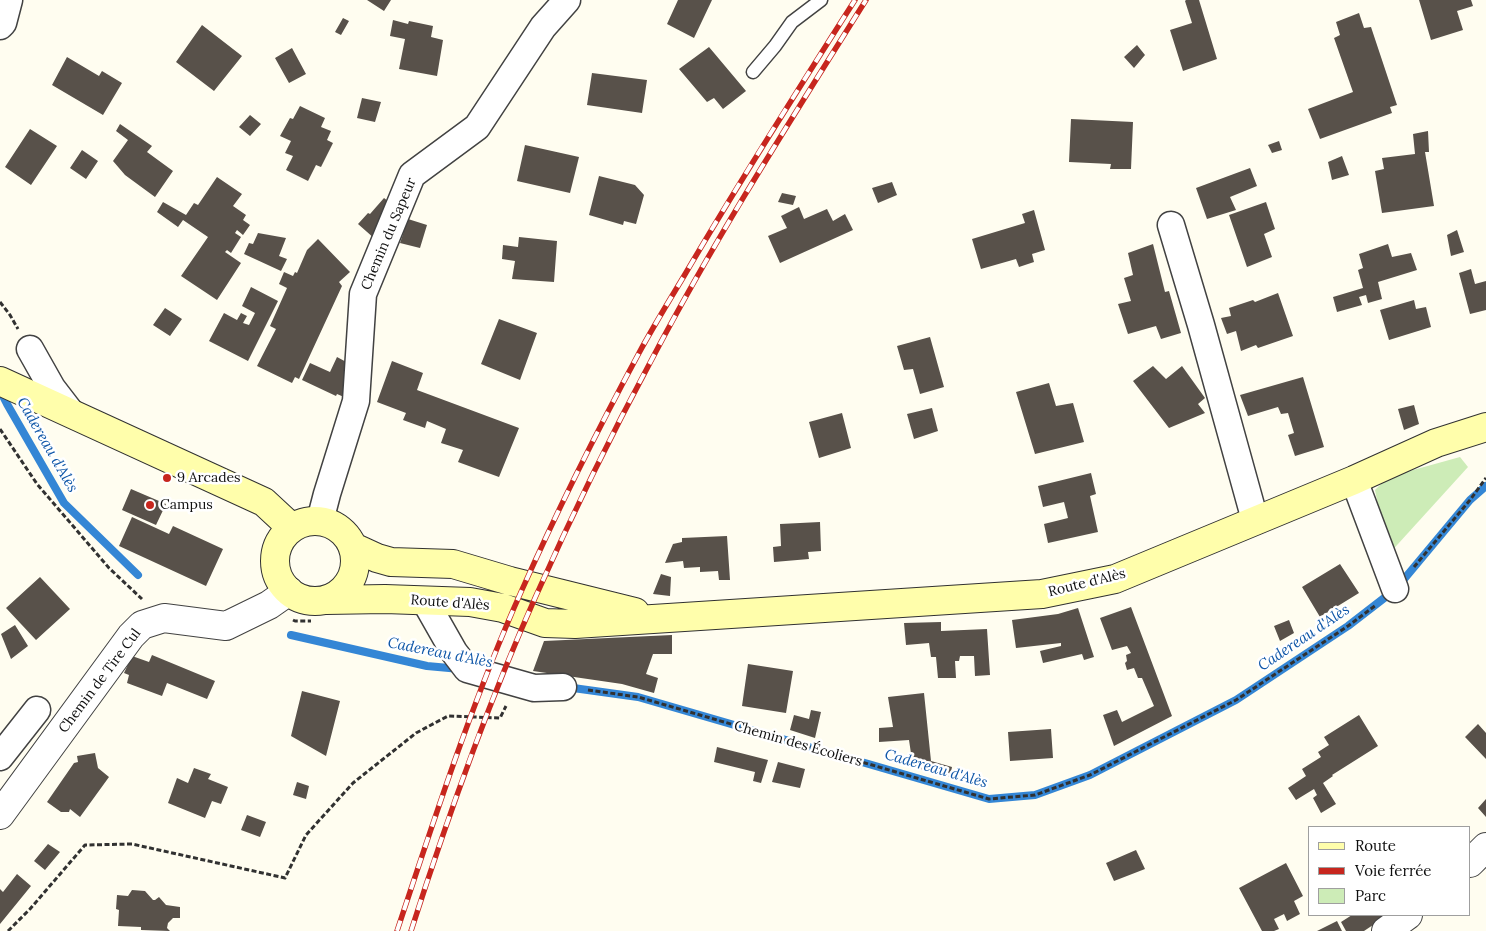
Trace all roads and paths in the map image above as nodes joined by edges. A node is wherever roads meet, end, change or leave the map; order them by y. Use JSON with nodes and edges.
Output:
{"nodes":[{"id":1,"x":8,"y":0,"type":"edge"},
{"id":2,"x":567,"y":0,"type":"edge"},
{"id":3,"x":821,"y":0,"type":"edge"},
{"id":4,"x":0,"y":26,"type":"edge"},
{"id":5,"x":753,"y":72,"type":"dead end"},
{"id":6,"x":1171,"y":226,"type":"dead end"},
{"id":7,"x":0,"y":302,"type":"edge"},
{"id":8,"x":30,"y":349,"type":"joint"},
{"id":9,"x":0,"y":381,"type":"edge"},
{"id":10,"x":61,"y":409,"type":"junction"},
{"id":11,"x":1486,"y":427,"type":"edge"},
{"id":12,"x":0,"y":429,"type":"edge"},
{"id":13,"x":1486,"y":478,"type":"edge"},
{"id":14,"x":1354,"y":480,"type":"junction"},
{"id":15,"x":1255,"y":520,"type":"junction"},
{"id":16,"x":320,"y":521,"type":"junction"},
{"id":17,"x":292,"y":528,"type":"junction"},
{"id":18,"x":352,"y":547,"type":"junction"},
{"id":19,"x":1395,"y":589,"type":"junction"},
{"id":20,"x":289,"y":591,"type":"junction"},
{"id":21,"x":326,"y":600,"type":"junction"},
{"id":22,"x":425,"y":601,"type":"junction"},
{"id":23,"x":164,"y":618,"type":"junction"},
{"id":24,"x":661,"y":618,"type":"junction"},
{"id":25,"x":518,"y":684,"type":"junction"},
{"id":26,"x":563,"y":687,"type":"joint"},
{"id":27,"x":37,"y":710,"type":"dead end"},
{"id":28,"x":0,"y":757,"type":"edge"},
{"id":29,"x":0,"y":815,"type":"edge"},
{"id":30,"x":1486,"y":847,"type":"edge"},
{"id":31,"x":1471,"y":862,"type":"edge"},
{"id":32,"x":1407,"y":916,"type":"edge"},
{"id":33,"x":8,"y":931,"type":"edge"},
{"id":34,"x":1386,"y":931,"type":"edge"}],
"edges":[{"from":1,"to":4,"type":"street"},
{"from":2,"to":16,"type":"street","name":"Chemin du Sapeur"},
{"from":3,"to":5,"type":"lane"},
{"from":6,"to":15,"type":"street"},
{"from":7,"to":8,"type":"path"},
{"from":8,"to":10,"type":"street"},
{"from":9,"to":10,"type":"main road"},
{"from":10,"to":17,"type":"main road"},
{"from":11,"to":14,"type":"main road","name":"Route d'Alès"},
{"from":12,"to":23,"type":"path"},
{"from":13,"to":19,"type":"path","name":"Chemin des Écoliers"},
{"from":14,"to":15,"type":"main road","name":"Route d'Alès"},
{"from":14,"to":19,"type":"street"},
{"from":15,"to":24,"type":"main road","name":"Route d'Alès"},
{"from":16,"to":17,"type":"main road"},
{"from":16,"to":18,"type":"main road"},
{"from":17,"to":20,"type":"main road"},
{"from":18,"to":21,"type":"main road"},
{"from":18,"to":24,"type":"main road","name":"Route d'Alès"},
{"from":19,"to":26,"type":"path","name":"Chemin des Écoliers"},
{"from":20,"to":21,"type":"main road"},
{"from":20,"to":23,"type":"street","name":"Chemin de Tire Cul"},
{"from":21,"to":22,"type":"main road","name":"Route d'Alès"},
{"from":22,"to":24,"type":"main road","name":"Route d'Alès"},
{"from":22,"to":25,"type":"street"},
{"from":23,"to":29,"type":"street","name":"Chemin de Tire Cul"},
{"from":25,"to":26,"type":"street"},
{"from":25,"to":33,"type":"path"},
{"from":27,"to":28,"type":"street"},
{"from":30,"to":31,"type":"street"},
{"from":32,"to":34,"type":"street"}]}
